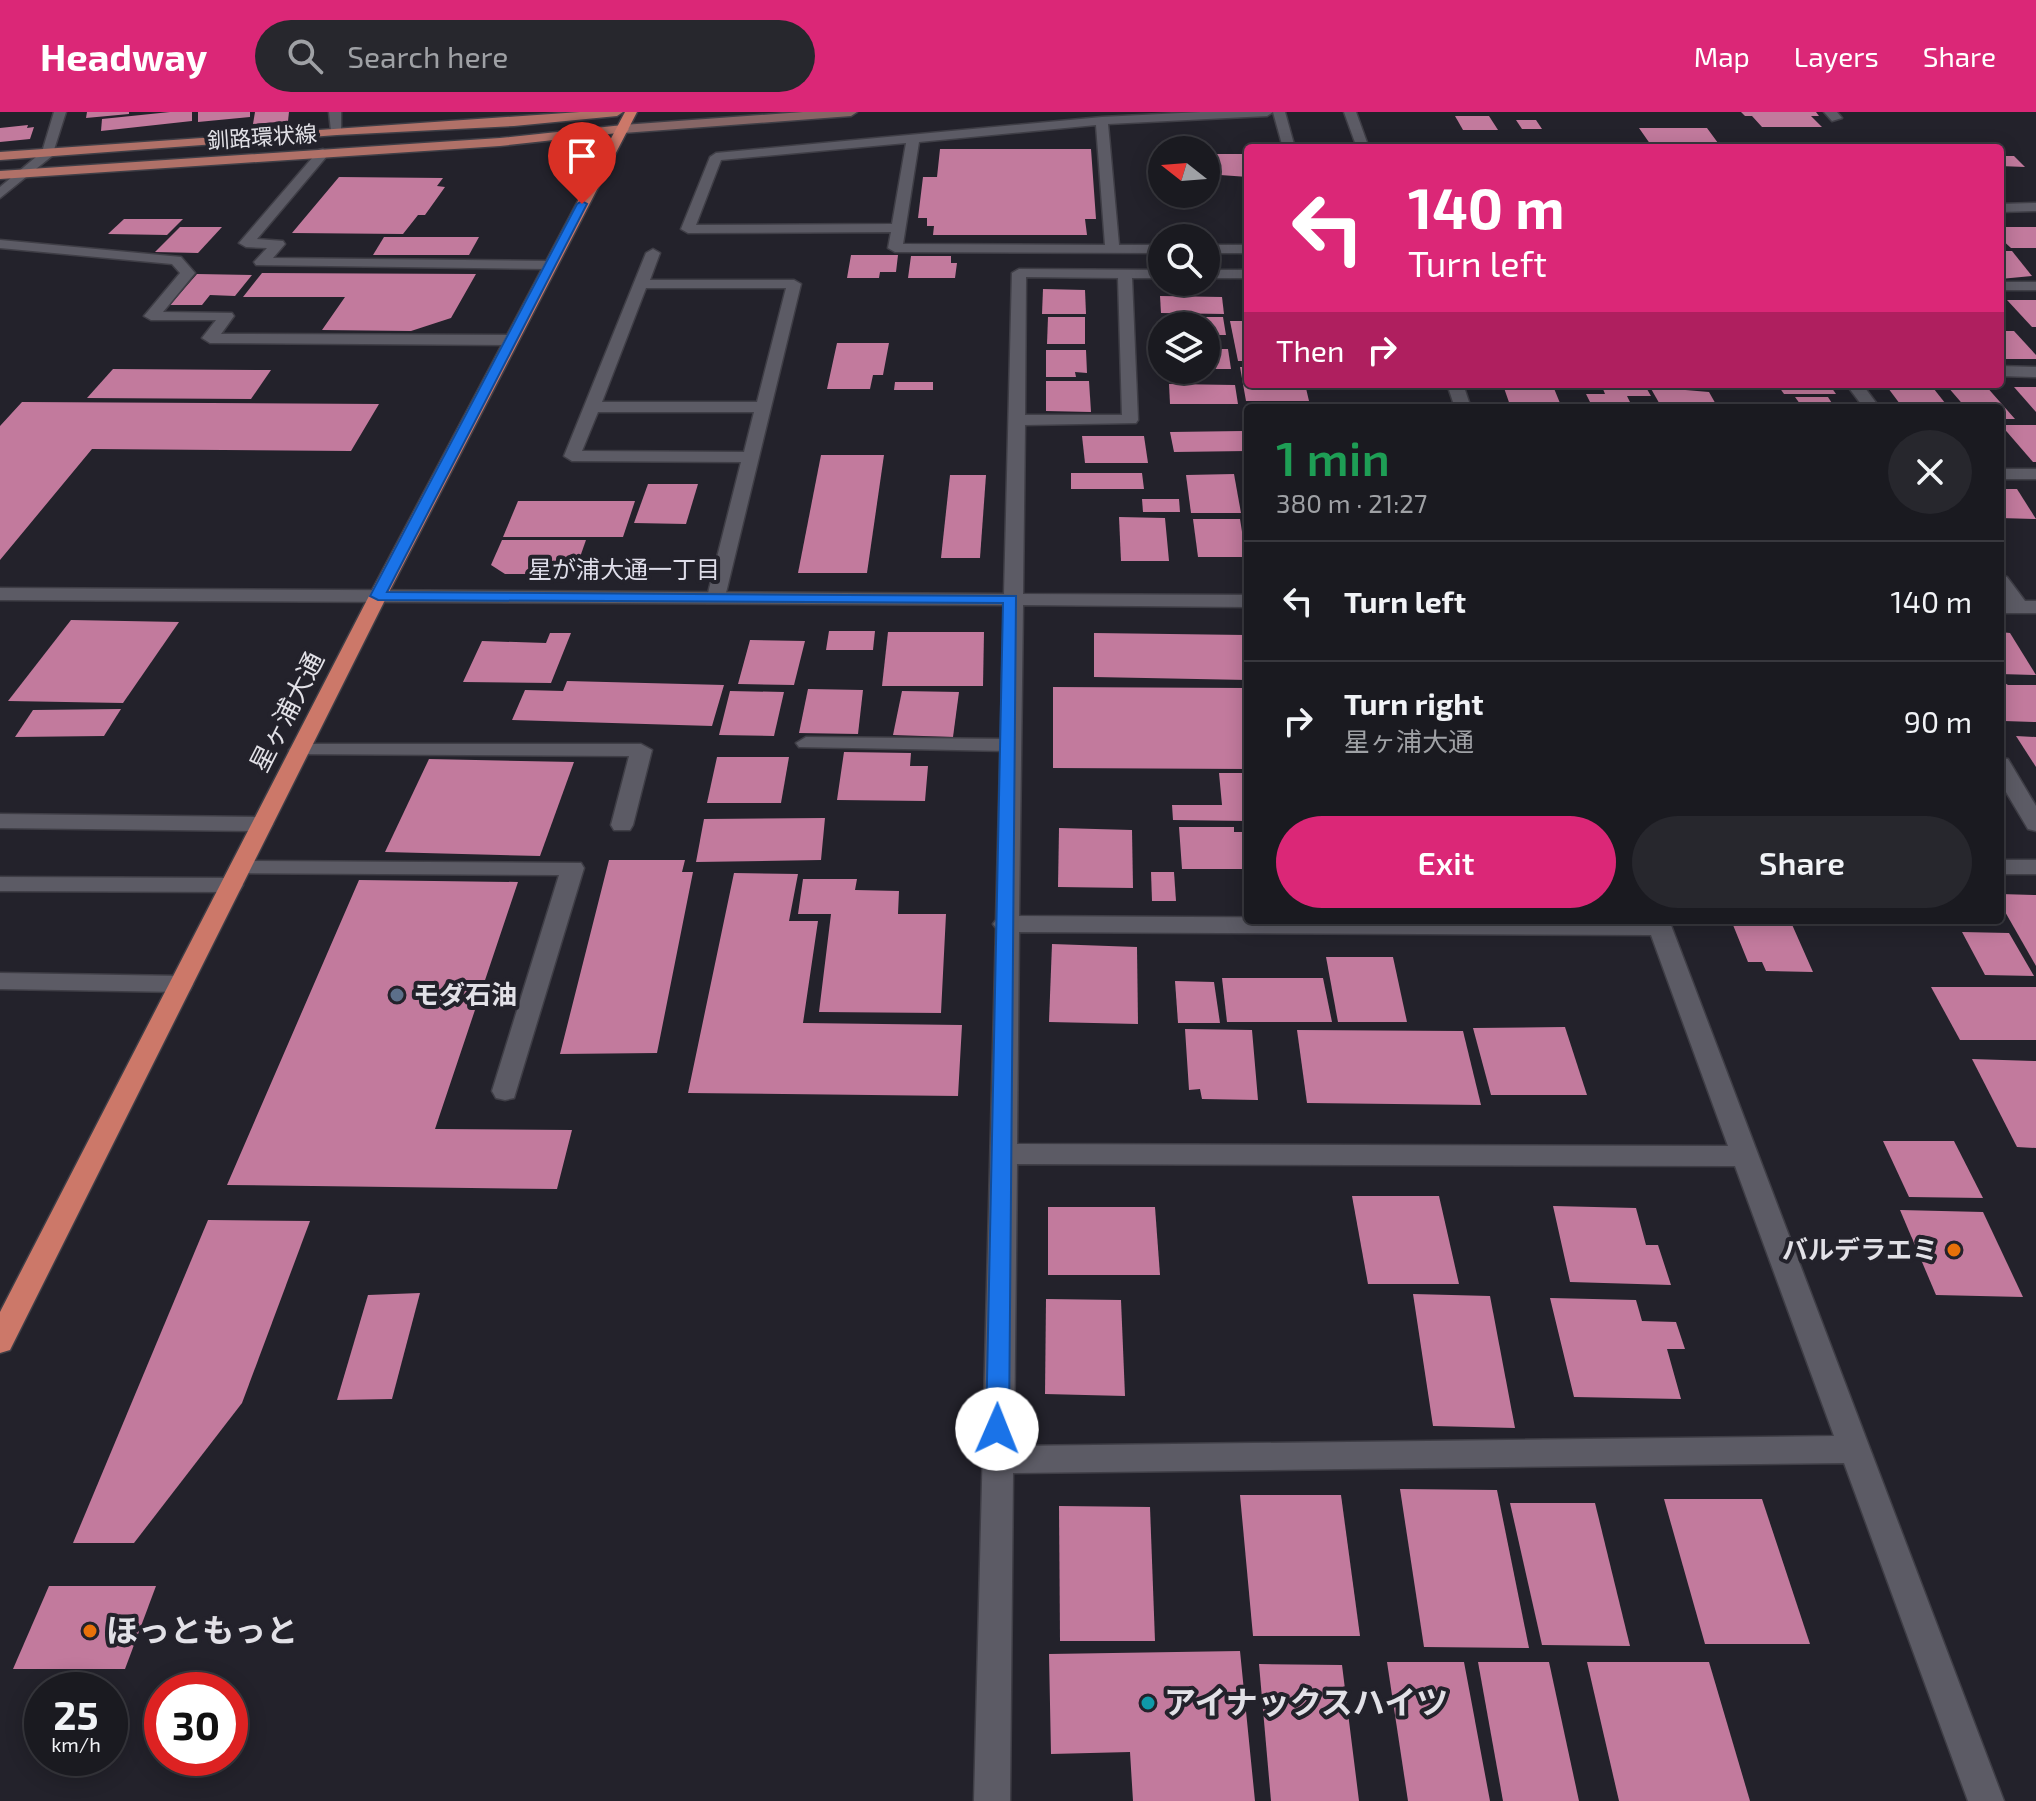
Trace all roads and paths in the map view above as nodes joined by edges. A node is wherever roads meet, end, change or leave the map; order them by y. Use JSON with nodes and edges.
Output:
{"nodes":[{"id":1,"x":60,"y":112,"type":"edge"},
{"id":2,"x":335,"y":112,"type":"edge"},
{"id":3,"x":851,"y":112,"type":"edge"},
{"id":4,"x":1267,"y":112,"type":"edge"},
{"id":5,"x":1279,"y":112,"type":"edge"},
{"id":6,"x":1350,"y":112,"type":"edge"},
{"id":7,"x":624,"y":118,"type":"edge"},
{"id":8,"x":1102,"y":121,"type":"junction"},
{"id":9,"x":337,"y":131,"type":"junction"},
{"id":10,"x":913,"y":139,"type":"junction"},
{"id":11,"x":1288,"y":144,"type":"edge"},
{"id":12,"x":1362,"y":144,"type":"edge"},
{"id":13,"x":48,"y":153,"type":"junction"},
{"id":14,"x":323,"y":153,"type":"junction"},
{"id":15,"x":0,"y":156,"type":"edge"},
{"id":16,"x":22,"y":173,"type":"junction"},
{"id":17,"x":0,"y":175,"type":"edge"},
{"id":18,"x":0,"y":194,"type":"edge"},
{"id":19,"x":2036,"y":207,"type":"edge"},
{"id":20,"x":2004,"y":208,"type":"edge"},
{"id":21,"x":899,"y":228,"type":"junction"},
{"id":22,"x":0,"y":244,"type":"edge"},
{"id":23,"x":1112,"y":249,"type":"junction"},
{"id":24,"x":1148,"y":249,"type":"edge"},
{"id":25,"x":1220,"y":249,"type":"edge"},
{"id":26,"x":1244,"y":249,"type":"edge"},
{"id":27,"x":653,"y":253,"type":"dead end"},
{"id":28,"x":549,"y":265,"type":"junction"},
{"id":29,"x":1125,"y":274,"type":"junction"},
{"id":30,"x":1148,"y":274,"type":"edge"},
{"id":31,"x":1220,"y":274,"type":"edge"},
{"id":32,"x":1244,"y":274,"type":"edge"},
{"id":33,"x":641,"y":284,"type":"junction"},
{"id":34,"x":2004,"y":286,"type":"edge"},
{"id":35,"x":2036,"y":286,"type":"edge"},
{"id":36,"x":510,"y":340,"type":"junction"},
{"id":37,"x":2004,"y":371,"type":"edge"},
{"id":38,"x":2036,"y":372,"type":"edge"},
{"id":39,"x":592,"y":407,"type":"junction"},
{"id":40,"x":763,"y":407,"type":"junction"},
{"id":41,"x":1015,"y":420,"type":"junction"},
{"id":42,"x":751,"y":457,"type":"junction"},
{"id":43,"x":2004,"y":474,"type":"edge"},
{"id":44,"x":2036,"y":474,"type":"edge"},
{"id":45,"x":2004,"y":586,"type":"edge"},
{"id":46,"x":0,"y":594,"type":"edge"},
{"id":47,"x":378,"y":596,"type":"junction"},
{"id":48,"x":716,"y":597,"type":"junction"},
{"id":49,"x":1011,"y":599,"type":"junction"},
{"id":50,"x":1244,"y":601,"type":"edge"},
{"id":51,"x":2019,"y":607,"type":"edge"},
{"id":52,"x":806,"y":743,"type":"dead end"},
{"id":53,"x":1008,"y":745,"type":"junction"},
{"id":54,"x":300,"y":750,"type":"junction"},
{"id":55,"x":2004,"y":771,"type":"edge"},
{"id":56,"x":0,"y":821,"type":"edge"},
{"id":57,"x":262,"y":824,"type":"junction"},
{"id":58,"x":2036,"y":824,"type":"edge"},
{"id":59,"x":622,"y":825,"type":"dead end"},
{"id":60,"x":2004,"y":867,"type":"edge"},
{"id":61,"x":2036,"y":867,"type":"edge"},
{"id":62,"x":236,"y":876,"type":"junction"},
{"id":63,"x":0,"y":884,"type":"edge"},
{"id":64,"x":1005,"y":924,"type":"junction"},
{"id":65,"x":1658,"y":924,"type":"edge"},
{"id":66,"x":0,"y":981,"type":"edge"},
{"id":67,"x":181,"y":984,"type":"junction"},
{"id":68,"x":505,"y":1091,"type":"dead end"},
{"id":69,"x":1002,"y":1154,"type":"junction"},
{"id":70,"x":1745,"y":1156,"type":"junction"},
{"id":71,"x":0,"y":1341,"type":"edge"},
{"id":72,"x":1855,"y":1449,"type":"junction"},
{"id":73,"x":997,"y":1460,"type":"junction"},
{"id":74,"x":992,"y":1801,"type":"edge"},
{"id":75,"x":1986,"y":1801,"type":"edge"}],
"edges":[{"from":1,"to":13,"type":"street"},
{"from":2,"to":9,"type":"street"},
{"from":3,"to":7,"type":"main road"},
{"from":4,"to":8,"type":"street"},
{"from":5,"to":11,"type":"street"},
{"from":6,"to":12,"type":"street"},
{"from":7,"to":9,"type":"main road","name":"釧路環状線"},
{"from":7,"to":14,"type":"main road","name":"釧路環状線"},
{"from":7,"to":28,"type":"highway","name":"星ヶ浦大通"},
{"from":8,"to":10,"type":"street"},
{"from":8,"to":23,"type":"street"},
{"from":9,"to":13,"type":"main road","name":"釧路環状線"},
{"from":10,"to":21,"type":"street"},
{"from":10,"to":21,"type":"street"},
{"from":13,"to":15,"type":"main road","name":"釧路環状線"},
{"from":13,"to":16,"type":"street"},
{"from":14,"to":16,"type":"main road","name":"釧路環状線"},
{"from":14,"to":28,"type":"street"},
{"from":16,"to":17,"type":"main road","name":"釧路環状線"},
{"from":16,"to":18,"type":"street"},
{"from":19,"to":20,"type":"street"},
{"from":21,"to":23,"type":"street"},
{"from":22,"to":36,"type":"street"},
{"from":23,"to":24,"type":"street"},
{"from":25,"to":26,"type":"street"},
{"from":27,"to":33,"type":"street"},
{"from":28,"to":36,"type":"highway","name":"星ヶ浦大通"},
{"from":29,"to":30,"type":"street"},
{"from":29,"to":41,"type":"street"},
{"from":29,"to":41,"type":"street"},
{"from":31,"to":32,"type":"street"},
{"from":33,"to":39,"type":"street"},
{"from":33,"to":40,"type":"street"},
{"from":34,"to":35,"type":"street"},
{"from":36,"to":47,"type":"highway","name":"星ヶ浦大通"},
{"from":37,"to":38,"type":"street"},
{"from":39,"to":40,"type":"street"},
{"from":39,"to":42,"type":"street"},
{"from":40,"to":42,"type":"street"},
{"from":41,"to":49,"type":"street"},
{"from":42,"to":48,"type":"street"},
{"from":43,"to":44,"type":"street"},
{"from":45,"to":51,"type":"street"},
{"from":46,"to":47,"type":"street"},
{"from":47,"to":48,"type":"street"},
{"from":47,"to":54,"type":"highway","name":"星ヶ浦大通"},
{"from":48,"to":49,"type":"street"},
{"from":49,"to":50,"type":"street"},
{"from":49,"to":53,"type":"street"},
{"from":52,"to":53,"type":"street"},
{"from":53,"to":64,"type":"street"},
{"from":54,"to":57,"type":"highway","name":"星ヶ浦大通"},
{"from":54,"to":59,"type":"street"},
{"from":55,"to":58,"type":"street"},
{"from":56,"to":57,"type":"street"},
{"from":57,"to":62,"type":"highway","name":"星ヶ浦大通"},
{"from":60,"to":61,"type":"street"},
{"from":62,"to":63,"type":"street"},
{"from":62,"to":67,"type":"highway","name":"星ヶ浦大通"},
{"from":62,"to":68,"type":"street"},
{"from":64,"to":65,"type":"street"},
{"from":64,"to":69,"type":"street"},
{"from":65,"to":70,"type":"street"},
{"from":66,"to":67,"type":"street"},
{"from":67,"to":71,"type":"highway","name":"星ヶ浦大通"},
{"from":69,"to":70,"type":"street"},
{"from":69,"to":73,"type":"street"},
{"from":70,"to":72,"type":"street"},
{"from":72,"to":73,"type":"street"},
{"from":72,"to":75,"type":"street"},
{"from":73,"to":74,"type":"street"}]}
